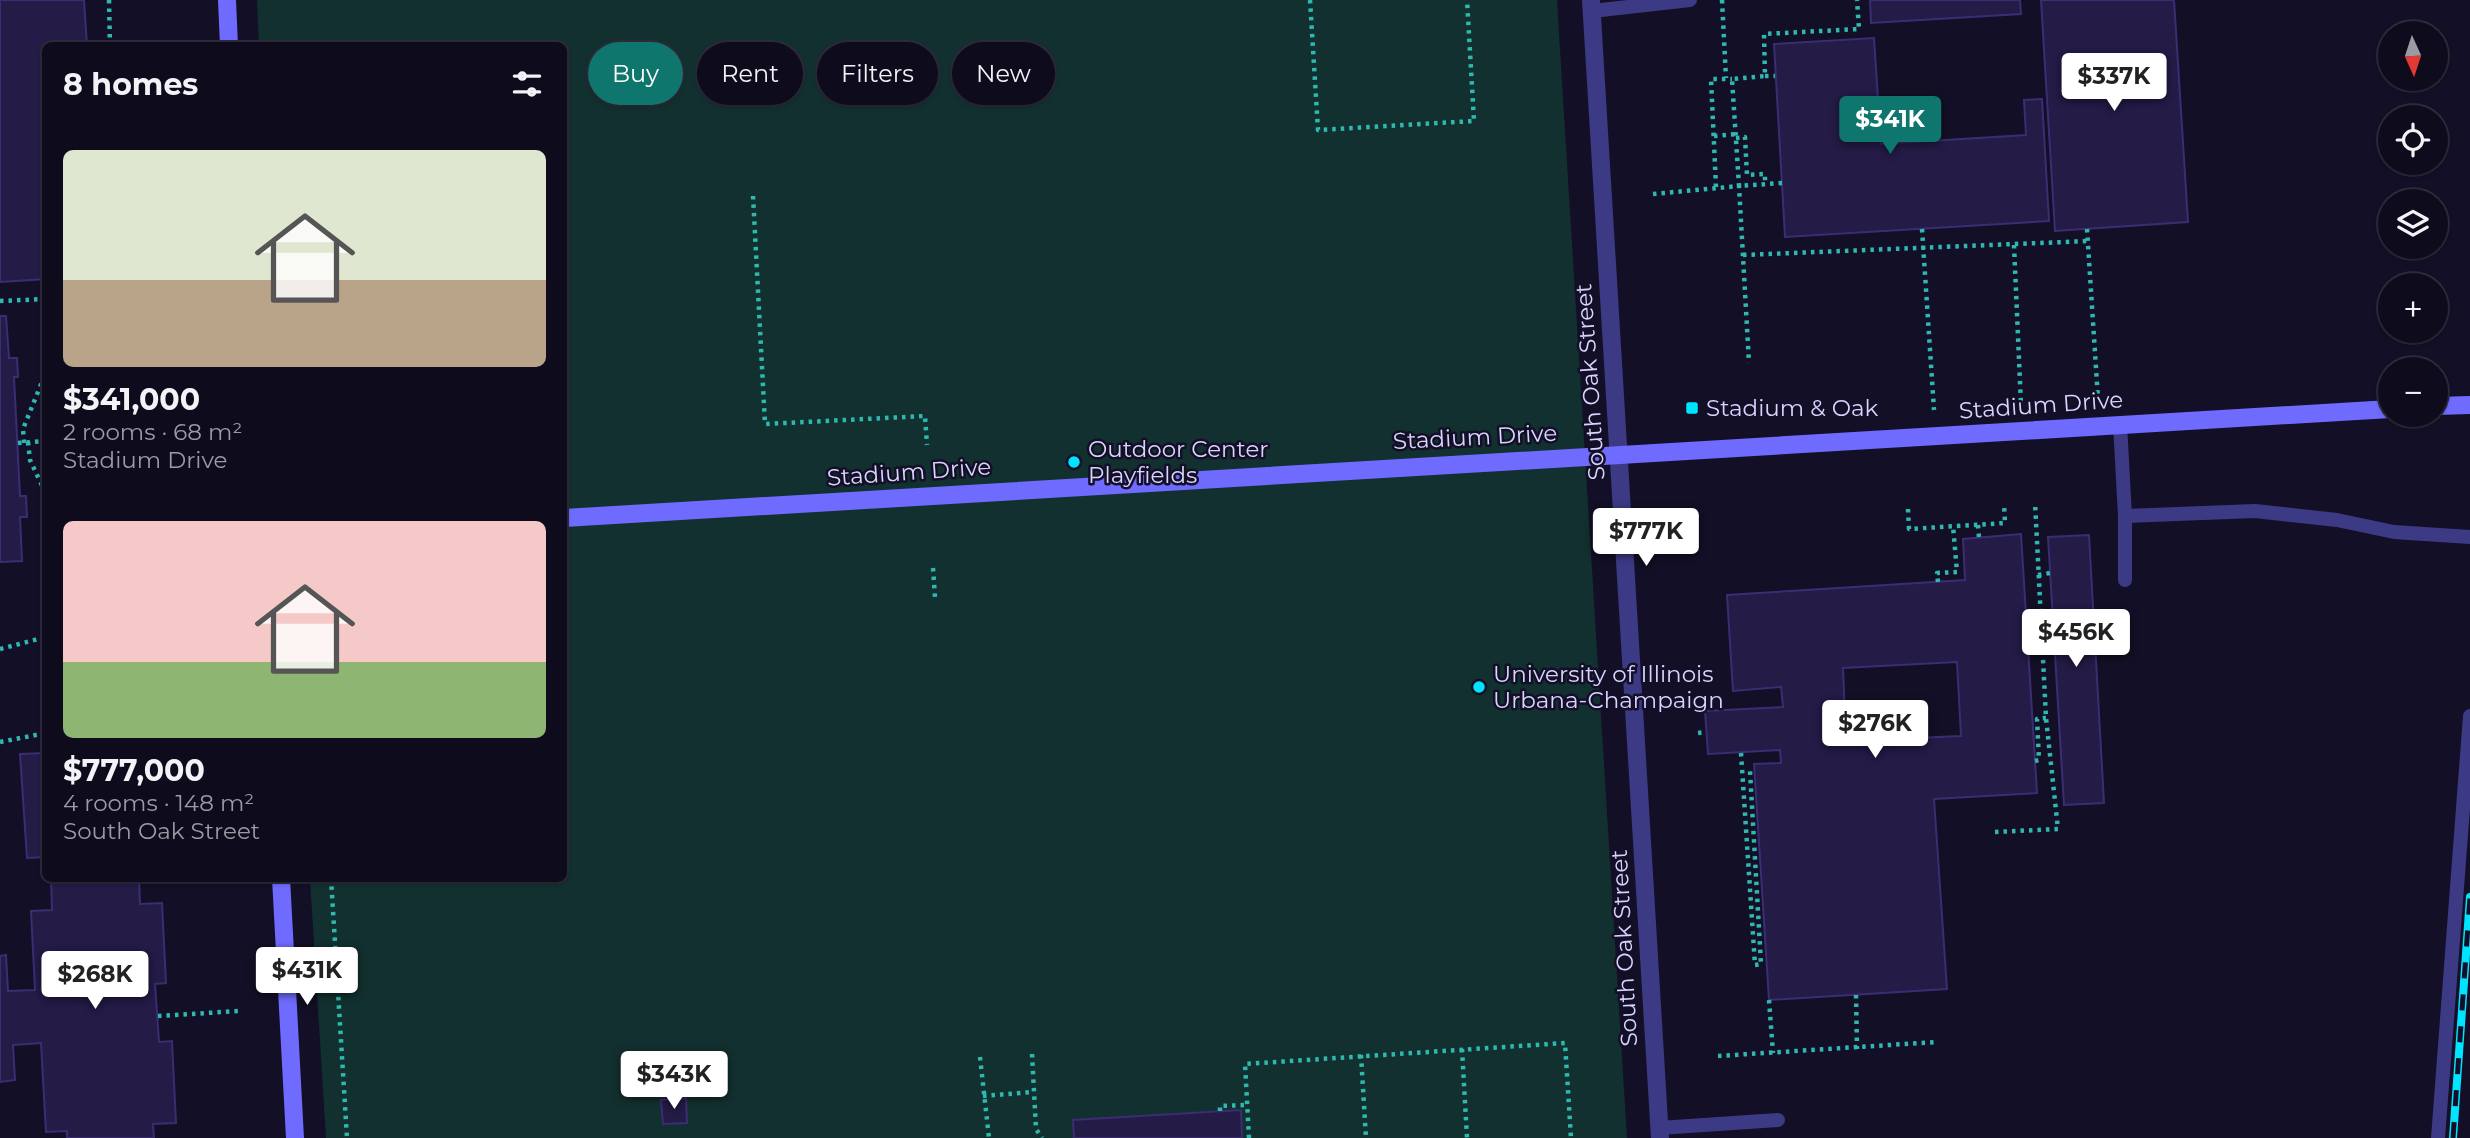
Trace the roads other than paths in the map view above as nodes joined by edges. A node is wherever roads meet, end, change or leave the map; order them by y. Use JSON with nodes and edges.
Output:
{"nodes":[{"id":1,"x":226,"y":0,"type":"edge"},
{"id":2,"x":1690,"y":0,"type":"edge"},
{"id":3,"x":1592,"y":5,"type":"edge"},
{"id":4,"x":229,"y":42,"type":"edge"},
{"id":5,"x":2470,"y":405,"type":"edge"},
{"id":6,"x":2448,"y":406,"type":"edge"},
{"id":7,"x":2378,"y":410,"type":"edge"},
{"id":8,"x":2120,"y":424,"type":"junction"},
{"id":9,"x":1619,"y":455,"type":"junction"},
{"id":10,"x":2124,"y":516,"type":"junction"},
{"id":11,"x":567,"y":518,"type":"edge"},
{"id":12,"x":2470,"y":537,"type":"edge"},
{"id":13,"x":2124,"y":580,"type":"dead end"},
{"id":14,"x":2470,"y":716,"type":"edge"},
{"id":15,"x":281,"y":882,"type":"edge"},
{"id":16,"x":1778,"y":1120,"type":"dead end"},
{"id":17,"x":1660,"y":1133,"type":"edge"},
{"id":18,"x":295,"y":1138,"type":"edge"},
{"id":19,"x":2438,"y":1138,"type":"edge"}],
"edges":[{"from":1,"to":4,"type":"street"},
{"from":2,"to":3,"type":"lane"},
{"from":3,"to":9,"type":"street","name":"South Oak Street"},
{"from":5,"to":6,"type":"street"},
{"from":7,"to":8,"type":"street","name":"Stadium Drive"},
{"from":8,"to":9,"type":"street","name":"Stadium Drive"},
{"from":8,"to":10,"type":"lane"},
{"from":9,"to":11,"type":"street","name":"Stadium Drive"},
{"from":9,"to":17,"type":"street","name":"South Oak Street"},
{"from":10,"to":12,"type":"lane"},
{"from":10,"to":13,"type":"lane"},
{"from":14,"to":19,"type":"lane"},
{"from":15,"to":18,"type":"street"},
{"from":16,"to":17,"type":"lane"}]}
